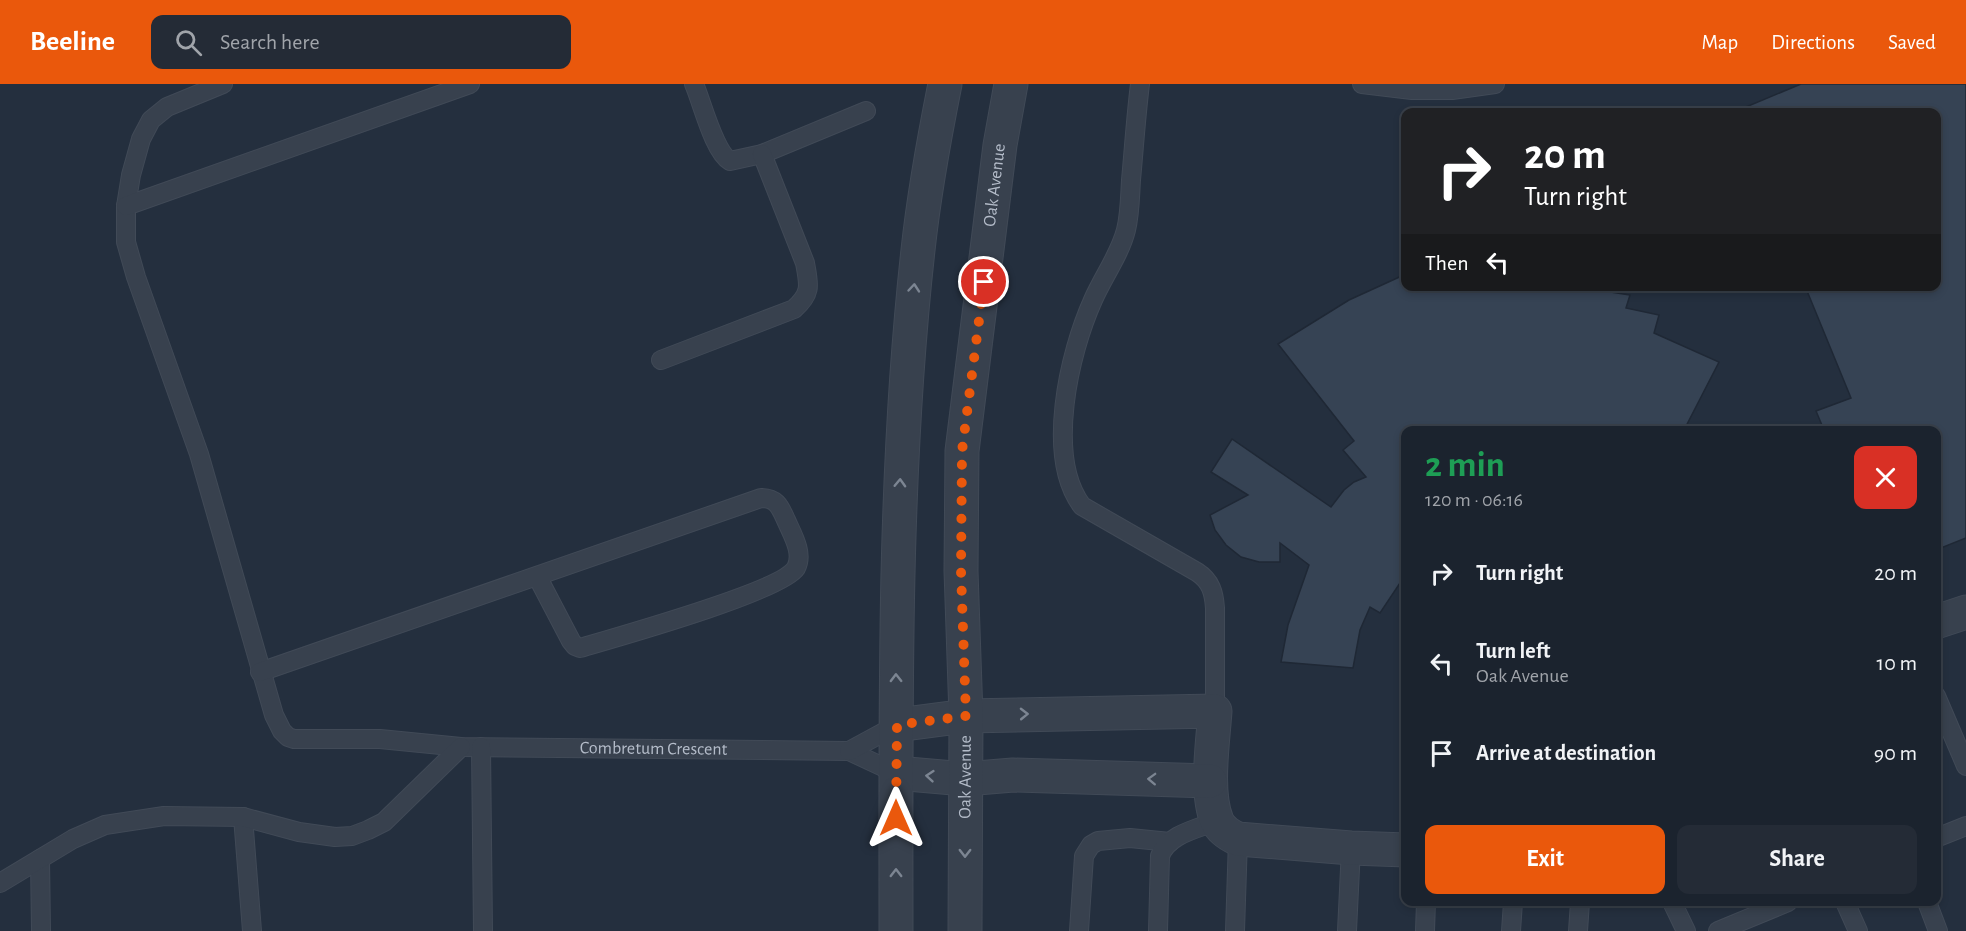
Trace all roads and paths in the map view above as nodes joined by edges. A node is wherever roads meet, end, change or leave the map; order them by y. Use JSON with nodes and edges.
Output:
{"nodes":[{"id":1,"x":224,"y":84,"type":"edge"},
{"id":2,"x":470,"y":84,"type":"edge"},
{"id":3,"x":694,"y":84,"type":"edge"},
{"id":4,"x":945,"y":84,"type":"edge"},
{"id":5,"x":1011,"y":84,"type":"edge"},
{"id":6,"x":1140,"y":84,"type":"edge"},
{"id":7,"x":1362,"y":84,"type":"edge"},
{"id":8,"x":1495,"y":84,"type":"edge"},
{"id":9,"x":866,"y":111,"type":"dead end"},
{"id":10,"x":762,"y":154,"type":"junction"},
{"id":11,"x":126,"y":206,"type":"junction"},
{"id":12,"x":661,"y":360,"type":"dead end"},
{"id":13,"x":537,"y":576,"type":"junction"},
{"id":14,"x":1966,"y":612,"type":"edge"},
{"id":15,"x":1941,"y":620,"type":"edge"},
{"id":16,"x":260,"y":672,"type":"junction"},
{"id":17,"x":1941,"y":708,"type":"edge"},
{"id":18,"x":1215,"y":711,"type":"junction"},
{"id":19,"x":966,"y":716,"type":"junction"},
{"id":20,"x":897,"y":725,"type":"junction"},
{"id":21,"x":460,"y":747,"type":"junction"},
{"id":22,"x":481,"y":747,"type":"junction"},
{"id":23,"x":849,"y":751,"type":"junction"},
{"id":24,"x":1966,"y":766,"type":"edge"},
{"id":25,"x":896,"y":773,"type":"junction"},
{"id":26,"x":965,"y":779,"type":"junction"},
{"id":27,"x":1210,"y":781,"type":"junction"},
{"id":28,"x":243,"y":817,"type":"junction"},
{"id":29,"x":1966,"y":826,"type":"edge"},
{"id":30,"x":1228,"y":830,"type":"junction"},
{"id":31,"x":1941,"y":836,"type":"edge"},
{"id":32,"x":1170,"y":842,"type":"junction"},
{"id":33,"x":1350,"y":848,"type":"junction"},
{"id":34,"x":1401,"y":850,"type":"edge"},
{"id":35,"x":40,"y":859,"type":"junction"},
{"id":36,"x":0,"y":883,"type":"edge"},
{"id":37,"x":1426,"y":906,"type":"edge"},
{"id":38,"x":1513,"y":906,"type":"edge"},
{"id":39,"x":1580,"y":906,"type":"edge"},
{"id":40,"x":1674,"y":906,"type":"edge"},
{"id":41,"x":1778,"y":906,"type":"edge"},
{"id":42,"x":1847,"y":906,"type":"edge"},
{"id":43,"x":1929,"y":906,"type":"edge"},
{"id":44,"x":41,"y":931,"type":"edge"},
{"id":45,"x":252,"y":931,"type":"edge"},
{"id":46,"x":483,"y":931,"type":"edge"},
{"id":47,"x":896,"y":931,"type":"edge"},
{"id":48,"x":965,"y":931,"type":"edge"},
{"id":49,"x":1079,"y":931,"type":"edge"},
{"id":50,"x":1158,"y":931,"type":"edge"},
{"id":51,"x":1235,"y":931,"type":"edge"},
{"id":52,"x":1347,"y":931,"type":"edge"},
{"id":53,"x":1425,"y":931,"type":"edge"},
{"id":54,"x":1511,"y":931,"type":"edge"},
{"id":55,"x":1578,"y":931,"type":"edge"},
{"id":56,"x":1686,"y":931,"type":"edge"},
{"id":57,"x":1718,"y":931,"type":"edge"},
{"id":58,"x":1858,"y":931,"type":"edge"},
{"id":59,"x":1938,"y":931,"type":"edge"}],
"edges":[{"from":1,"to":11,"type":"lane"},
{"from":2,"to":11,"type":"lane"},
{"from":3,"to":10,"type":"lane"},
{"from":20,"to":4,"type":"street","one_way":true},
{"from":5,"to":19,"type":"street","name":"Oak Avenue"},
{"from":6,"to":18,"type":"lane"},
{"from":7,"to":8,"type":"lane"},
{"from":9,"to":10,"type":"lane"},
{"from":10,"to":12,"type":"lane"},
{"from":11,"to":16,"type":"lane"},
{"from":13,"to":13,"type":"lane"},
{"from":13,"to":16,"type":"lane"},
{"from":14,"to":15,"type":"street"},
{"from":16,"to":21,"type":"lane","name":"Combretum Crescent"},
{"from":17,"to":24,"type":"lane"},
{"from":19,"to":18,"type":"street","one_way":true},
{"from":18,"to":27,"type":"street"},
{"from":19,"to":20,"type":"street"},
{"from":19,"to":26,"type":"street","name":"Oak Avenue"},
{"from":20,"to":23,"type":"lane","name":"Combretum Crescent"},
{"from":20,"to":25,"type":"street"},
{"from":21,"to":22,"type":"lane","name":"Combretum Crescent"},
{"from":21,"to":28,"type":"lane"},
{"from":22,"to":23,"type":"lane","name":"Combretum Crescent"},
{"from":22,"to":46,"type":"lane"},
{"from":23,"to":25,"type":"lane","name":"Combretum Crescent"},
{"from":26,"to":25,"type":"street","one_way":true},
{"from":47,"to":25,"type":"street","one_way":true},
{"from":27,"to":26,"type":"street","one_way":true},
{"from":26,"to":48,"type":"street","name":"Oak Avenue","one_way":true},
{"from":27,"to":30,"type":"street"},
{"from":28,"to":35,"type":"lane"},
{"from":28,"to":45,"type":"lane"},
{"from":29,"to":31,"type":"lane"},
{"from":30,"to":32,"type":"lane"},
{"from":30,"to":33,"type":"street"},
{"from":30,"to":51,"type":"lane"},
{"from":32,"to":49,"type":"lane"},
{"from":32,"to":50,"type":"lane"},
{"from":33,"to":34,"type":"street"},
{"from":33,"to":52,"type":"lane"},
{"from":35,"to":36,"type":"lane"},
{"from":35,"to":44,"type":"lane"},
{"from":37,"to":53,"type":"lane"},
{"from":38,"to":54,"type":"lane"},
{"from":39,"to":55,"type":"lane"},
{"from":40,"to":56,"type":"lane"},
{"from":41,"to":57,"type":"lane"},
{"from":42,"to":58,"type":"lane"},
{"from":43,"to":59,"type":"lane"}]}
